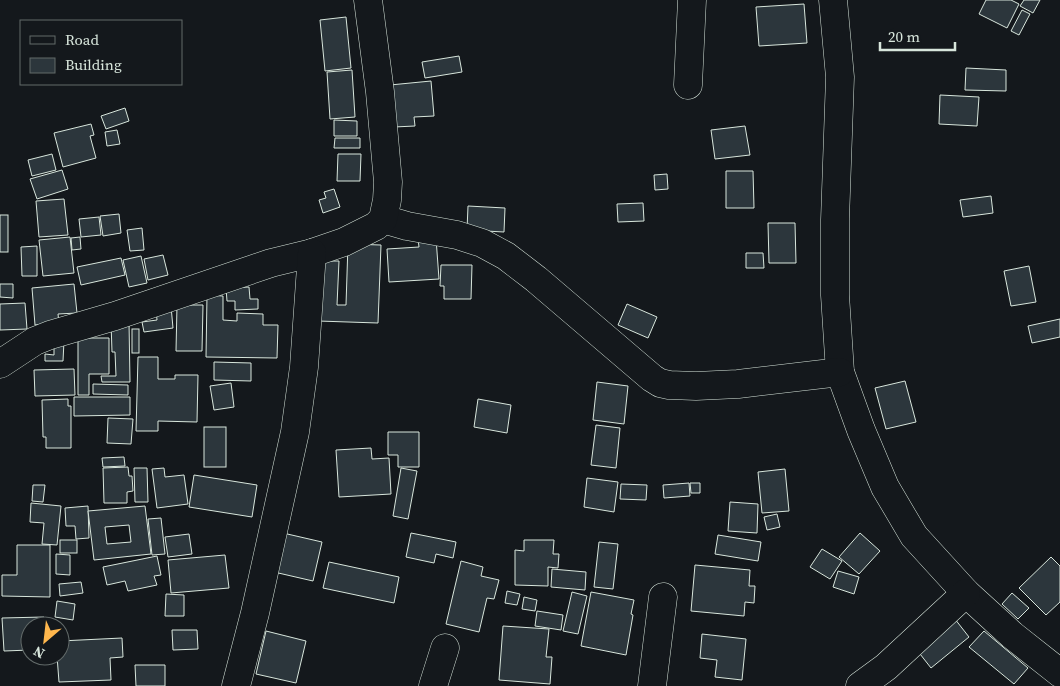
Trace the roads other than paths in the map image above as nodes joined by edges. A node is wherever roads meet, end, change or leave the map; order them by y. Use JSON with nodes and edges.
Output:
{"nodes":[{"id":1,"x":368,"y":0,"type":"edge"},
{"id":2,"x":692,"y":0,"type":"edge"},
{"id":3,"x":833,"y":0,"type":"edge"},
{"id":4,"x":688,"y":85,"type":"dead end"},
{"id":5,"x":383,"y":219,"type":"junction"},
{"id":6,"x":312,"y":253,"type":"junction"},
{"id":7,"x":0,"y":364,"type":"edge"},
{"id":8,"x":840,"y":372,"type":"junction"},
{"id":9,"x":966,"y":593,"type":"junction"},
{"id":10,"x":663,"y":597,"type":"dead end"},
{"id":11,"x":445,"y":648,"type":"dead end"},
{"id":12,"x":1060,"y":673,"type":"edge"},
{"id":13,"x":236,"y":686,"type":"edge"},
{"id":14,"x":433,"y":686,"type":"edge"},
{"id":15,"x":652,"y":686,"type":"edge"},
{"id":16,"x":860,"y":686,"type":"edge"}],
"edges":[{"from":1,"to":5,"type":"street"},
{"from":2,"to":4,"type":"street"},
{"from":3,"to":8,"type":"street"},
{"from":5,"to":6,"type":"street"},
{"from":5,"to":8,"type":"street"},
{"from":6,"to":7,"type":"street"},
{"from":6,"to":13,"type":"street"},
{"from":8,"to":9,"type":"street"},
{"from":9,"to":12,"type":"street"},
{"from":9,"to":16,"type":"street"},
{"from":10,"to":15,"type":"street"},
{"from":11,"to":14,"type":"street"}]}
